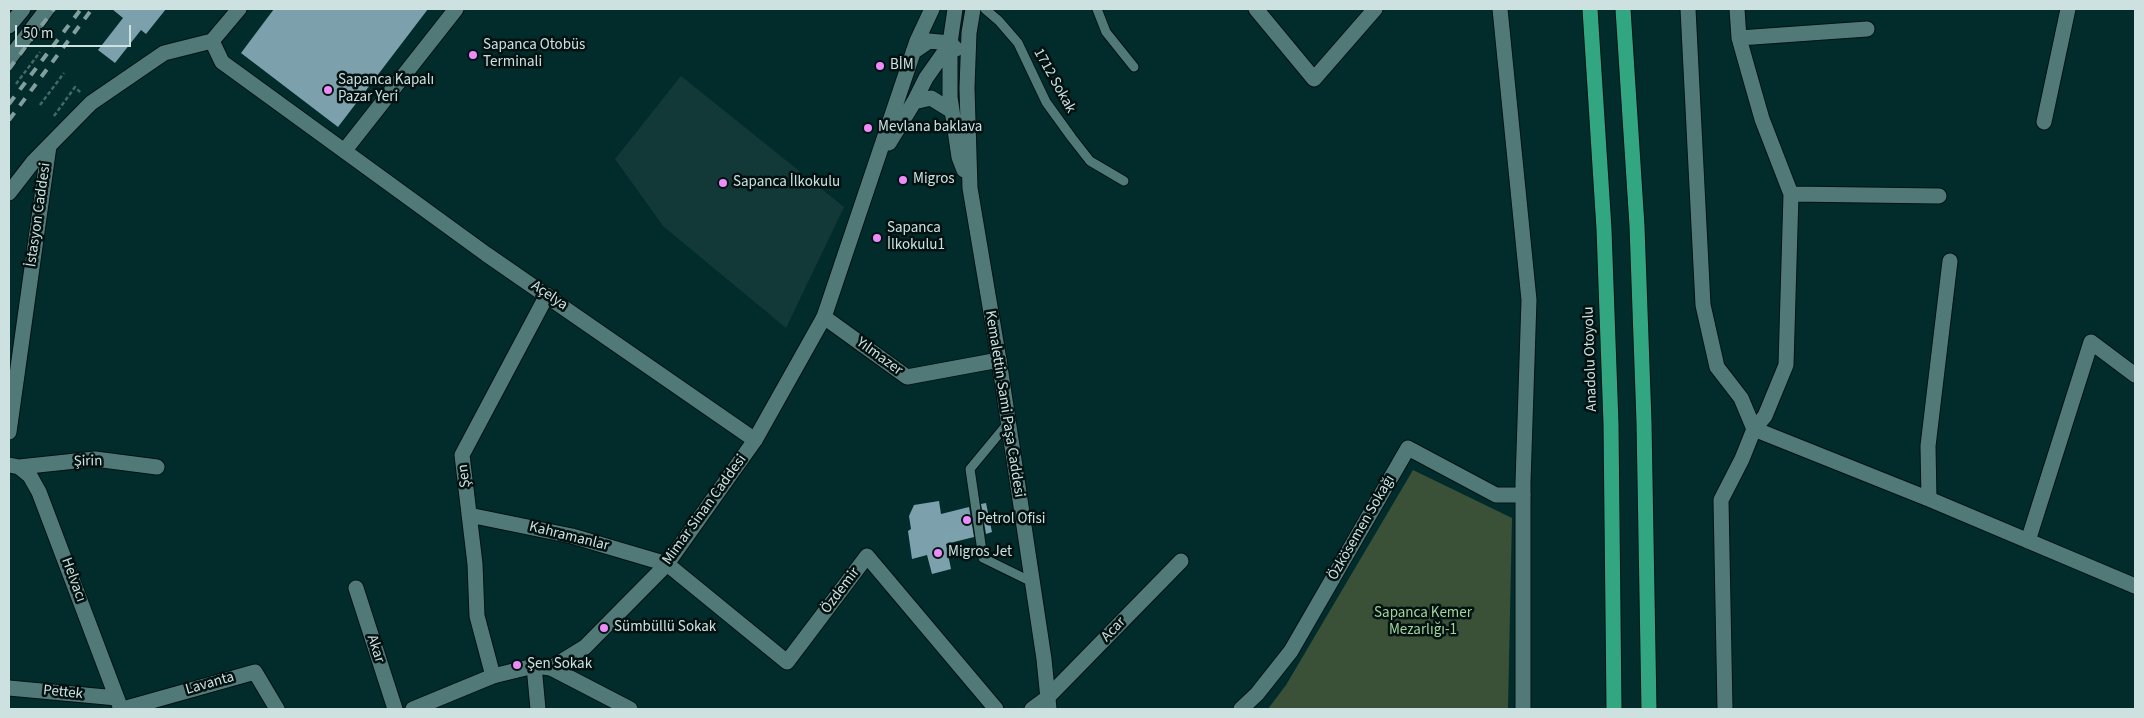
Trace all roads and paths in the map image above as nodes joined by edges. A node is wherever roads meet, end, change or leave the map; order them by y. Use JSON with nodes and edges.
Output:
{"nodes":[{"id":1,"x":23,"y":9,"type":"edge"},
{"id":2,"x":47,"y":9,"type":"edge"},
{"id":3,"x":239,"y":9,"type":"edge"},
{"id":4,"x":456,"y":9,"type":"edge"},
{"id":5,"x":932,"y":9,"type":"edge"},
{"id":6,"x":955,"y":9,"type":"edge"},
{"id":7,"x":985,"y":9,"type":"edge"},
{"id":8,"x":1097,"y":9,"type":"edge"},
{"id":9,"x":1256,"y":9,"type":"edge"},
{"id":10,"x":1375,"y":9,"type":"edge"},
{"id":11,"x":1500,"y":9,"type":"edge"},
{"id":12,"x":1590,"y":9,"type":"edge"},
{"id":13,"x":1624,"y":9,"type":"edge"},
{"id":14,"x":1688,"y":9,"type":"edge"},
{"id":15,"x":1737,"y":9,"type":"edge"},
{"id":16,"x":2068,"y":9,"type":"edge"},
{"id":17,"x":972,"y":14,"type":"edge"},
{"id":18,"x":9,"y":26,"type":"edge"},
{"id":19,"x":1867,"y":29,"type":"dead end"},
{"id":20,"x":1739,"y":38,"type":"junction"},
{"id":21,"x":212,"y":41,"type":"junction"},
{"id":22,"x":950,"y":43,"type":"junction"},
{"id":23,"x":40,"y":52,"type":"dead end"},
{"id":24,"x":913,"y":52,"type":"junction"},
{"id":25,"x":9,"y":59,"type":"edge"},
{"id":26,"x":968,"y":60,"type":"junction"},
{"id":27,"x":1134,"y":67,"type":"dead end"},
{"id":28,"x":64,"y":73,"type":"dead end"},
{"id":29,"x":16,"y":84,"type":"dead end"},
{"id":30,"x":75,"y":87,"type":"dead end"},
{"id":31,"x":914,"y":102,"type":"junction"},
{"id":32,"x":40,"y":104,"type":"dead end"},
{"id":33,"x":952,"y":111,"type":"junction"},
{"id":34,"x":54,"y":116,"type":"dead end"},
{"id":35,"x":2044,"y":122,"type":"dead end"},
{"id":36,"x":49,"y":146,"type":"junction"},
{"id":37,"x":345,"y":150,"type":"junction"},
{"id":38,"x":1124,"y":181,"type":"dead end"},
{"id":39,"x":870,"y":183,"type":"junction"},
{"id":40,"x":970,"y":188,"type":"junction"},
{"id":41,"x":9,"y":193,"type":"edge"},
{"id":42,"x":1791,"y":194,"type":"junction"},
{"id":43,"x":1939,"y":196,"type":"dead end"},
{"id":44,"x":1950,"y":261,"type":"dead end"},
{"id":45,"x":548,"y":295,"type":"junction"},
{"id":46,"x":824,"y":317,"type":"junction"},
{"id":47,"x":999,"y":360,"type":"junction"},
{"id":48,"x":2135,"y":375,"type":"edge"},
{"id":49,"x":1008,"y":423,"type":"junction"},
{"id":50,"x":1754,"y":429,"type":"junction"},
{"id":51,"x":9,"y":432,"type":"edge"},
{"id":52,"x":755,"y":440,"type":"junction"},
{"id":53,"x":14,"y":466,"type":"edge"},
{"id":54,"x":157,"y":467,"type":"dead end"},
{"id":55,"x":1523,"y":495,"type":"junction"},
{"id":56,"x":1929,"y":499,"type":"junction"},
{"id":57,"x":469,"y":515,"type":"junction"},
{"id":58,"x":2028,"y":541,"type":"junction"},
{"id":59,"x":1181,"y":561,"type":"dead end"},
{"id":60,"x":667,"y":564,"type":"junction"},
{"id":61,"x":1032,"y":582,"type":"junction"},
{"id":62,"x":2135,"y":586,"type":"edge"},
{"id":63,"x":356,"y":588,"type":"dead end"},
{"id":64,"x":534,"y":666,"type":"junction"},
{"id":65,"x":551,"y":668,"type":"junction"},
{"id":66,"x":492,"y":676,"type":"junction"},
{"id":67,"x":9,"y":688,"type":"edge"},
{"id":68,"x":1048,"y":704,"type":"edge"},
{"id":69,"x":120,"y":706,"type":"edge"},
{"id":70,"x":277,"y":709,"type":"edge"},
{"id":71,"x":395,"y":709,"type":"edge"},
{"id":72,"x":413,"y":709,"type":"edge"},
{"id":73,"x":538,"y":709,"type":"edge"},
{"id":74,"x":630,"y":709,"type":"edge"},
{"id":75,"x":996,"y":709,"type":"edge"},
{"id":76,"x":1032,"y":709,"type":"edge"},
{"id":77,"x":1241,"y":709,"type":"edge"},
{"id":78,"x":1523,"y":709,"type":"edge"},
{"id":79,"x":1614,"y":709,"type":"edge"},
{"id":80,"x":1649,"y":709,"type":"edge"},
{"id":81,"x":1725,"y":709,"type":"edge"}],
"edges":[{"from":1,"to":18,"type":"street"},
{"from":2,"to":25,"type":"street"},
{"from":3,"to":21,"type":"street"},
{"from":4,"to":37,"type":"street"},
{"from":5,"to":24,"type":"street"},
{"from":6,"to":22,"type":"street","name":"Kemalettin Sami Paşa Caddesi"},
{"from":7,"to":38,"type":"lane","name":"1712 Sokak"},
{"from":8,"to":27,"type":"lane"},
{"from":9,"to":10,"type":"street"},
{"from":11,"to":55,"type":"street"},
{"from":12,"to":79,"type":"highway","name":"Anadolu Otoyolu"},
{"from":13,"to":80,"type":"highway"},
{"from":14,"to":50,"type":"street"},
{"from":15,"to":20,"type":"street"},
{"from":16,"to":35,"type":"street"},
{"from":17,"to":22,"type":"street"},
{"from":17,"to":26,"type":"street","name":"Kemalettin Sami Paşa Caddesi"},
{"from":19,"to":20,"type":"street"},
{"from":20,"to":42,"type":"street"},
{"from":21,"to":36,"type":"street","name":"İstasyon Caddesi"},
{"from":21,"to":37,"type":"street","name":"Açelya"},
{"from":22,"to":24,"type":"street"},
{"from":22,"to":26,"type":"street"},
{"from":22,"to":31,"type":"street"},
{"from":22,"to":33,"type":"street","name":"Kemalettin Sami Paşa Caddesi"},
{"from":23,"to":29,"type":"path"},
{"from":24,"to":39,"type":"street"},
{"from":26,"to":40,"type":"street","name":"Kemalettin Sami Paşa Caddesi"},
{"from":28,"to":32,"type":"path"},
{"from":30,"to":34,"type":"path"},
{"from":31,"to":33,"type":"street"},
{"from":31,"to":39,"type":"street"},
{"from":33,"to":40,"type":"street","name":"Kemalettin Sami Paşa Caddesi"},
{"from":36,"to":41,"type":"street"},
{"from":36,"to":51,"type":"street","name":"İstasyon Caddesi"},
{"from":37,"to":45,"type":"street","name":"Açelya"},
{"from":39,"to":46,"type":"street","name":"Mimar Sinan Caddesi"},
{"from":40,"to":47,"type":"street","name":"Kemalettin Sami Paşa Caddesi"},
{"from":42,"to":43,"type":"street"},
{"from":42,"to":50,"type":"street"},
{"from":44,"to":56,"type":"street"},
{"from":45,"to":52,"type":"street","name":"Açelya"},
{"from":45,"to":57,"type":"street","name":"Şen"},
{"from":46,"to":47,"type":"street","name":"Yılmazer"},
{"from":46,"to":52,"type":"street","name":"Mimar Sinan Caddesi"},
{"from":47,"to":49,"type":"street","name":"Kemalettin Sami Paşa Caddesi"},
{"from":48,"to":58,"type":"street"},
{"from":49,"to":61,"type":"street","name":"Kemalettin Sami Paşa Caddesi"},
{"from":49,"to":61,"type":"lane"},
{"from":50,"to":56,"type":"street"},
{"from":50,"to":81,"type":"street"},
{"from":52,"to":60,"type":"street","name":"Mimar Sinan Caddesi"},
{"from":53,"to":54,"type":"street","name":"Şirin"},
{"from":53,"to":69,"type":"street","name":"Helvacı"},
{"from":55,"to":77,"type":"street","name":"Özkösemen Sokağı"},
{"from":55,"to":78,"type":"street"},
{"from":56,"to":58,"type":"street"},
{"from":57,"to":60,"type":"street","name":"Kahramanlar"},
{"from":57,"to":66,"type":"street","name":"Şen"},
{"from":58,"to":62,"type":"street"},
{"from":59,"to":68,"type":"street","name":"Acar"},
{"from":60,"to":65,"type":"street","name":"Mimar Sinan Caddesi"},
{"from":60,"to":75,"type":"street","name":"Özdemir"},
{"from":61,"to":68,"type":"street","name":"Kemalettin Sami Paşa Caddesi"},
{"from":63,"to":71,"type":"street","name":"Akar"},
{"from":64,"to":65,"type":"street"},
{"from":64,"to":66,"type":"street"},
{"from":64,"to":73,"type":"street"},
{"from":65,"to":74,"type":"street"},
{"from":66,"to":72,"type":"street"},
{"from":67,"to":69,"type":"street","name":"Pettek"},
{"from":68,"to":76,"type":"street","name":"Acar"},
{"from":69,"to":70,"type":"street","name":"Lavanta"}]}
